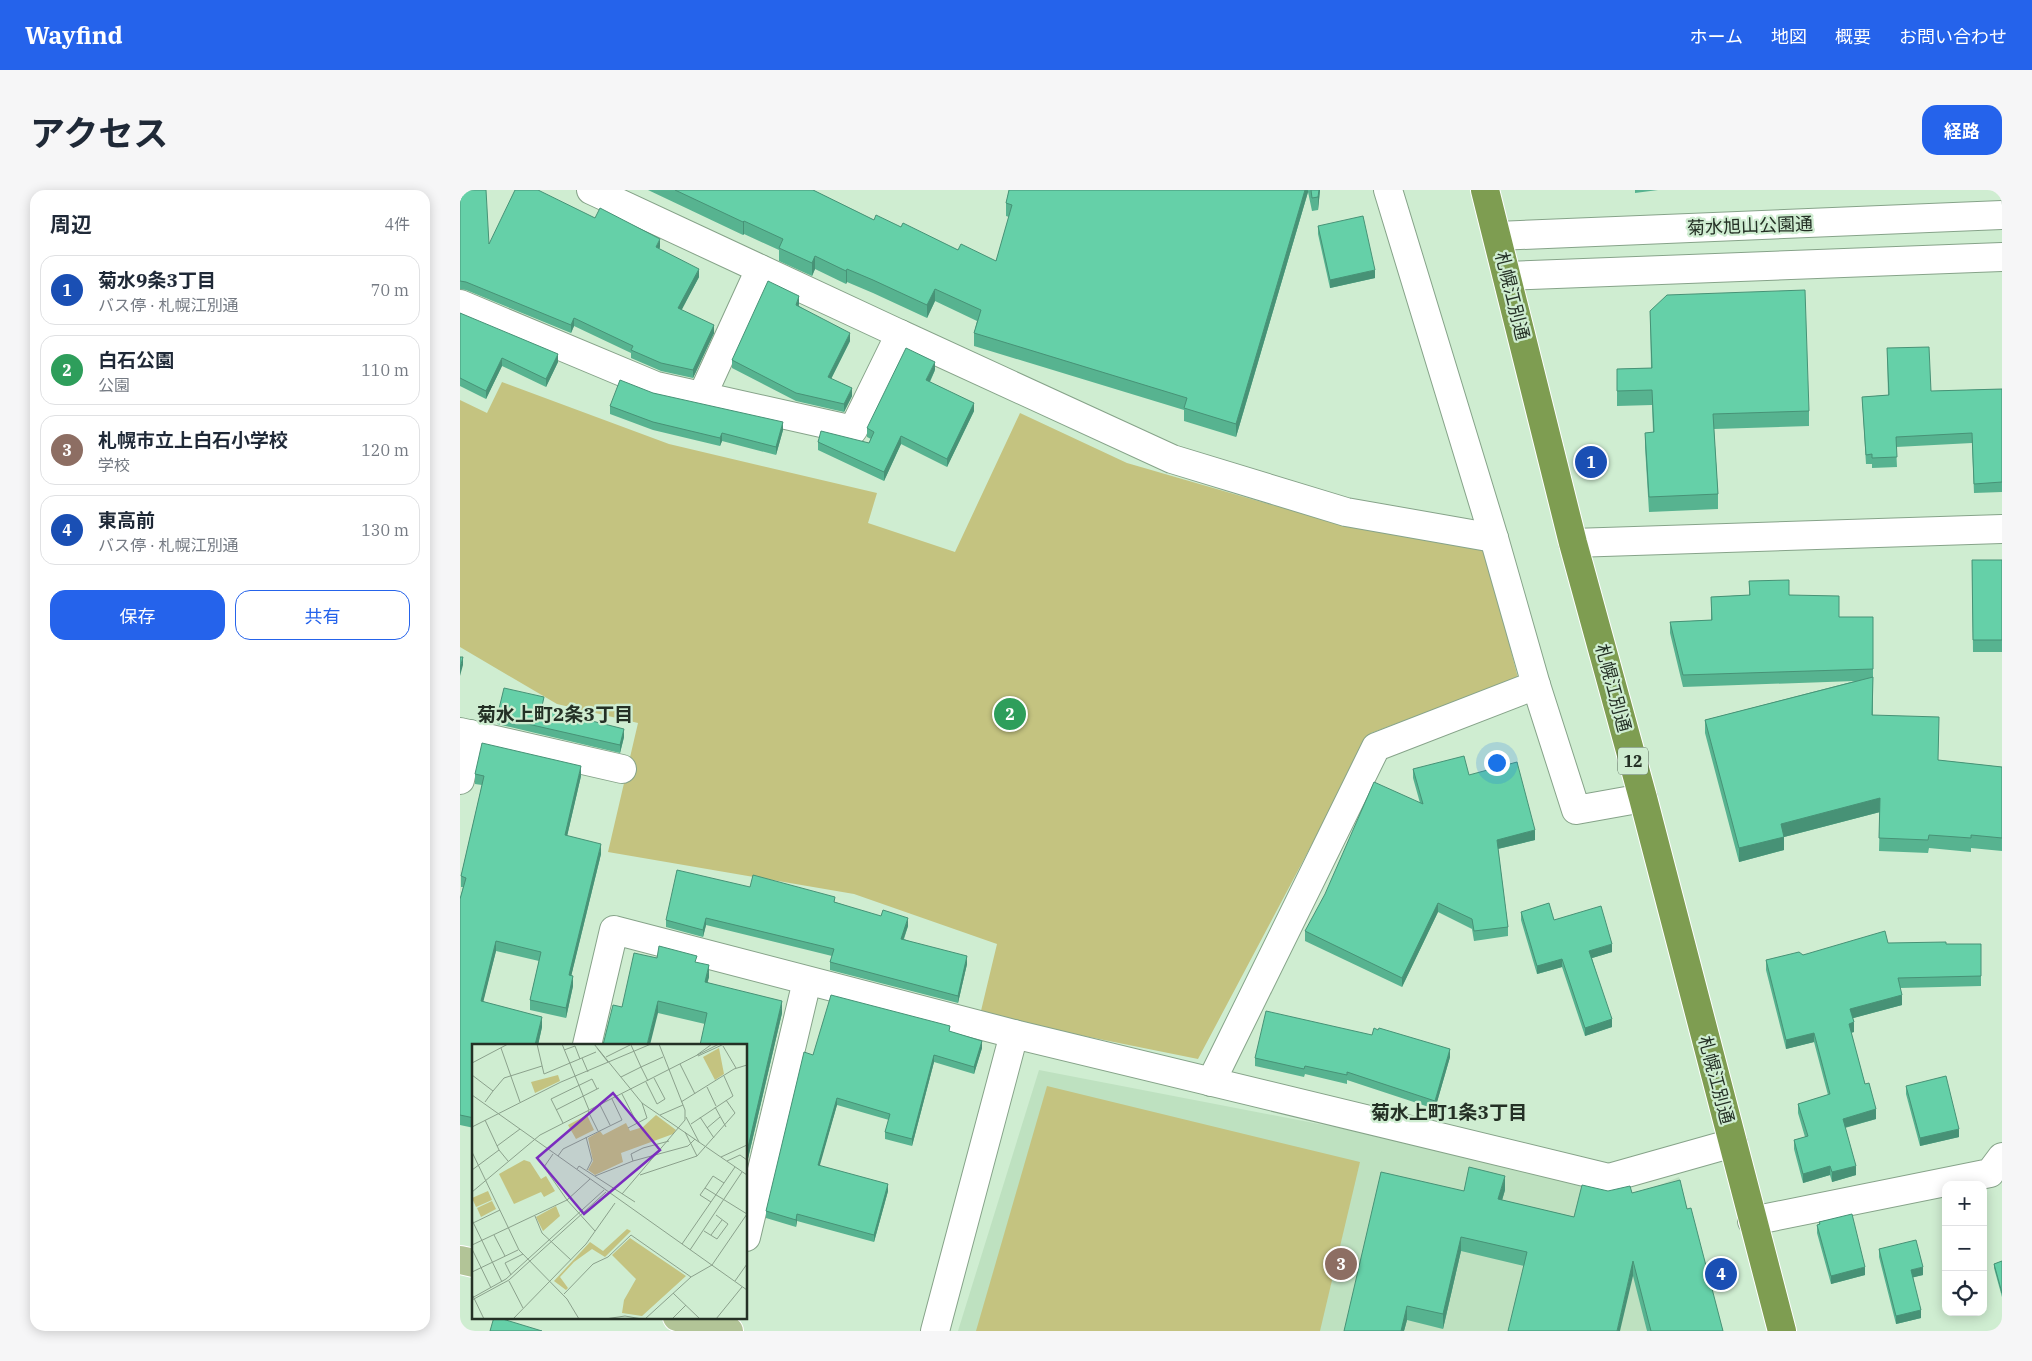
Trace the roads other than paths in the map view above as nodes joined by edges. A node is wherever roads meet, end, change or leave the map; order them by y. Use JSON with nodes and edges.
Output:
{"nodes":[{"id":1,"x":591,"y":190,"type":"edge"},
{"id":2,"x":1388,"y":190,"type":"edge"},
{"id":3,"x":1485,"y":190,"type":"edge"},
{"id":4,"x":2002,"y":215,"type":"edge"},
{"id":5,"x":1497,"y":236,"type":"junction"},
{"id":6,"x":2002,"y":257,"type":"edge"},
{"id":7,"x":760,"y":269,"type":"junction"},
{"id":8,"x":1506,"y":276,"type":"junction"},
{"id":9,"x":460,"y":304,"type":"edge"},
{"id":10,"x":900,"y":334,"type":"junction"},
{"id":11,"x":702,"y":396,"type":"junction"},
{"id":12,"x":2002,"y":530,"type":"edge"},
{"id":13,"x":1494,"y":538,"type":"junction"},
{"id":14,"x":1573,"y":543,"type":"junction"},
{"id":15,"x":1536,"y":685,"type":"junction"},
{"id":16,"x":465,"y":733,"type":"edge"},
{"id":17,"x":622,"y":769,"type":"dead end"},
{"id":18,"x":460,"y":780,"type":"edge"},
{"id":19,"x":1643,"y":798,"type":"junction"},
{"id":20,"x":807,"y":981,"type":"junction"},
{"id":21,"x":1014,"y":1034,"type":"junction"},
{"id":22,"x":587,"y":1044,"type":"edge"},
{"id":23,"x":1211,"y":1082,"type":"junction"},
{"id":24,"x":1733,"y":1143,"type":"junction"},
{"id":25,"x":2002,"y":1157,"type":"edge"},
{"id":26,"x":1752,"y":1221,"type":"junction"},
{"id":27,"x":748,"y":1229,"type":"edge"},
{"id":28,"x":683,"y":1318,"type":"edge"},
{"id":29,"x":727,"y":1326,"type":"edge"},
{"id":30,"x":935,"y":1331,"type":"edge"},
{"id":31,"x":1782,"y":1331,"type":"edge"}],
"edges":[{"from":1,"to":7,"type":"street"},
{"from":2,"to":13,"type":"street"},
{"from":3,"to":5,"type":"highway","name":"札幌江別通","number":"12"},
{"from":4,"to":5,"type":"street","name":"菊水旭山公園通"},
{"from":5,"to":8,"type":"highway","name":"札幌江別通","number":"12"},
{"from":6,"to":8,"type":"street"},
{"from":7,"to":10,"type":"street"},
{"from":7,"to":11,"type":"street"},
{"from":8,"to":14,"type":"highway","name":"札幌江別通","number":"12"},
{"from":9,"to":11,"type":"street"},
{"from":10,"to":11,"type":"street"},
{"from":10,"to":13,"type":"street"},
{"from":12,"to":14,"type":"street"},
{"from":13,"to":15,"type":"street"},
{"from":14,"to":19,"type":"highway","name":"札幌江別通","number":"12"},
{"from":15,"to":19,"type":"street"},
{"from":15,"to":23,"type":"street"},
{"from":16,"to":17,"type":"street"},
{"from":16,"to":18,"type":"street"},
{"from":19,"to":24,"type":"highway","name":"札幌江別通","number":"12"},
{"from":20,"to":21,"type":"street"},
{"from":20,"to":22,"type":"street"},
{"from":20,"to":27,"type":"street"},
{"from":21,"to":23,"type":"street"},
{"from":21,"to":30,"type":"street"},
{"from":23,"to":24,"type":"street"},
{"from":24,"to":26,"type":"highway","name":"札幌江別通","number":"12"},
{"from":25,"to":26,"type":"street"},
{"from":26,"to":31,"type":"highway","name":"札幌江別通","number":"12"},
{"from":28,"to":29,"type":"main road"}]}
